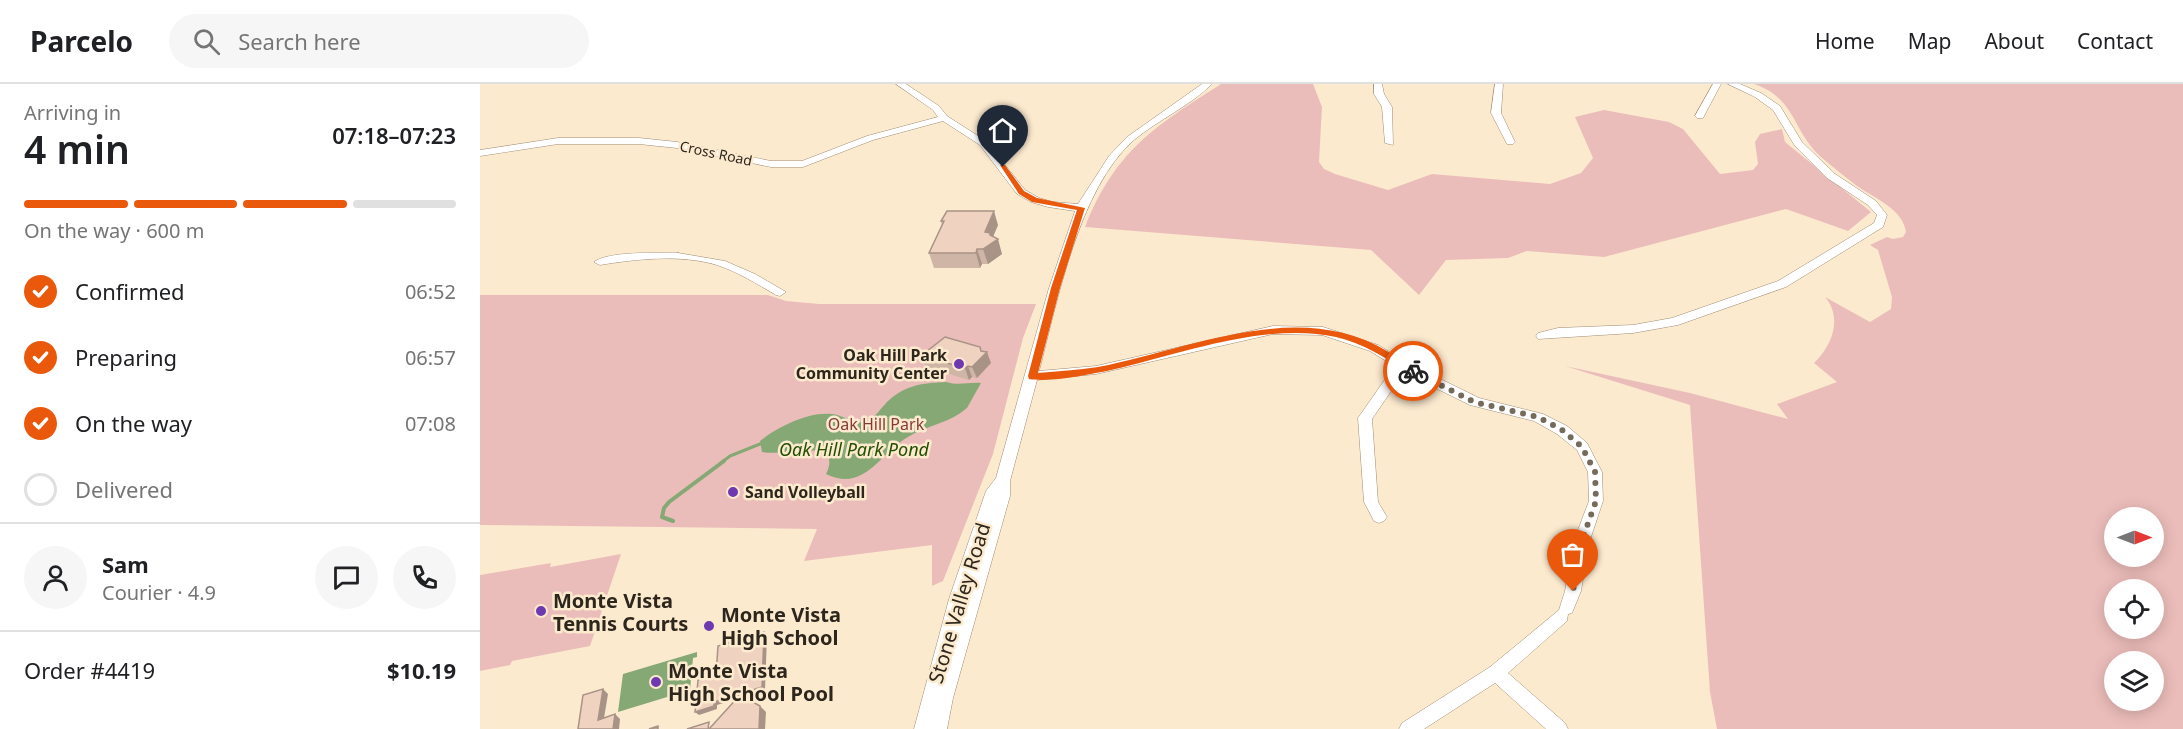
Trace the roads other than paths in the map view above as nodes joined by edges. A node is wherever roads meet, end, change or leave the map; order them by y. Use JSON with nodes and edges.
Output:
{"nodes":[{"id":1,"x":900,"y":84,"type":"edge"},
{"id":2,"x":1208,"y":84,"type":"edge"},
{"id":3,"x":1378,"y":84,"type":"edge"},
{"id":4,"x":1499,"y":84,"type":"edge"},
{"id":5,"x":1717,"y":84,"type":"edge"},
{"id":6,"x":1732,"y":84,"type":"edge"},
{"id":7,"x":1700,"y":116,"type":"dead end"},
{"id":8,"x":944,"y":118,"type":"junction"},
{"id":9,"x":1510,"y":142,"type":"dead end"},
{"id":10,"x":1390,"y":144,"type":"dead end"},
{"id":11,"x":480,"y":153,"type":"edge"},
{"id":12,"x":1081,"y":208,"type":"junction"},
{"id":13,"x":600,"y":262,"type":"dead end"},
{"id":14,"x":780,"y":292,"type":"dead end"},
{"id":15,"x":1542,"y":336,"type":"dead end"},
{"id":16,"x":1408,"y":369,"type":"junction"},
{"id":17,"x":1033,"y":376,"type":"junction"},
{"id":18,"x":1003,"y":481,"type":"junction"},
{"id":19,"x":1379,"y":517,"type":"dead end"},
{"id":20,"x":1496,"y":673,"type":"junction"},
{"id":21,"x":923,"y":729,"type":"edge"},
{"id":22,"x":938,"y":729,"type":"edge"},
{"id":23,"x":1408,"y":729,"type":"edge"},
{"id":24,"x":1559,"y":729,"type":"edge"}],
"edges":[{"from":1,"to":8,"type":"street"},
{"from":2,"to":12,"type":"street","name":"Stone Valley Road"},
{"from":3,"to":10,"type":"street"},
{"from":4,"to":9,"type":"street"},
{"from":5,"to":7,"type":"street"},
{"from":6,"to":15,"type":"street"},
{"from":8,"to":11,"type":"street","name":"Cross Road"},
{"from":8,"to":12,"type":"street"},
{"from":12,"to":17,"type":"street","name":"Stone Valley Road"},
{"from":13,"to":14,"type":"street"},
{"from":16,"to":17,"type":"street"},
{"from":16,"to":19,"type":"street"},
{"from":16,"to":20,"type":"street"},
{"from":17,"to":18,"type":"street","name":"Stone Valley Road"},
{"from":18,"to":21,"type":"street","name":"Stone Valley Road"},
{"from":18,"to":22,"type":"street","name":"Stone Valley Road"},
{"from":20,"to":23,"type":"street"},
{"from":20,"to":24,"type":"street"}]}
